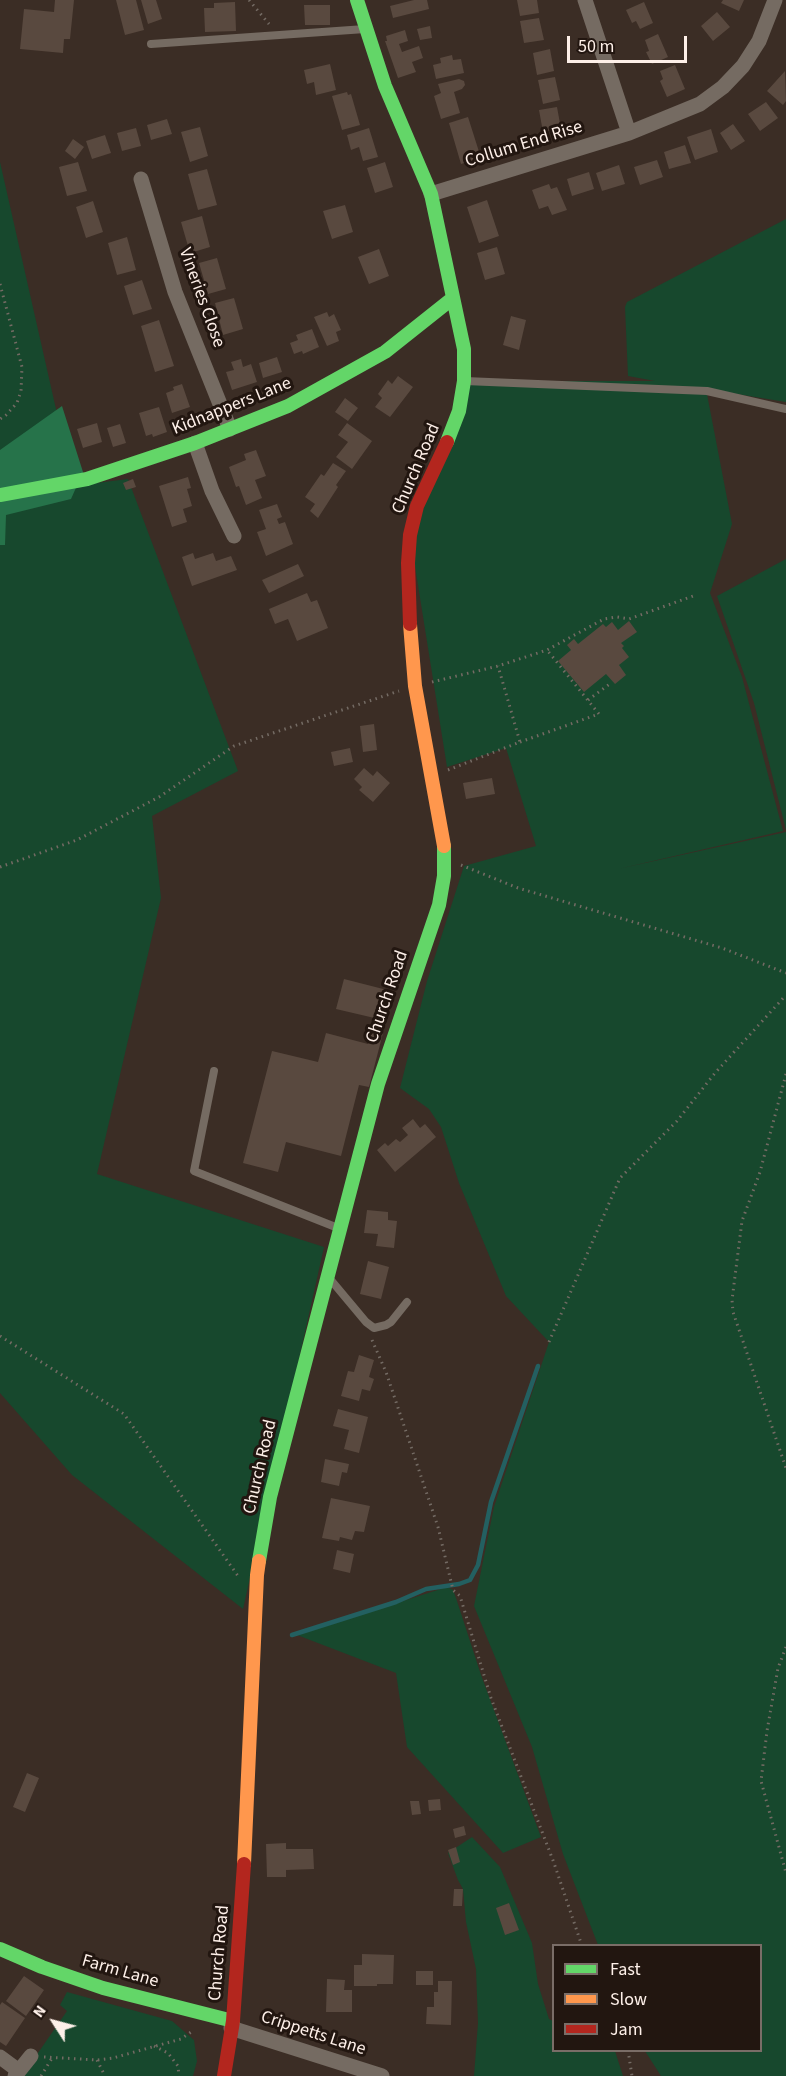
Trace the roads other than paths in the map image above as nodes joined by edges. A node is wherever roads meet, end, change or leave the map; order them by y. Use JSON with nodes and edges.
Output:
{"nodes":[{"id":1,"x":357,"y":0,"type":"edge"},
{"id":2,"x":585,"y":0,"type":"edge"},
{"id":3,"x":775,"y":0,"type":"edge"},
{"id":4,"x":366,"y":29,"type":"junction"},
{"id":5,"x":151,"y":44,"type":"dead end"},
{"id":6,"x":629,"y":133,"type":"junction"},
{"id":7,"x":141,"y":179,"type":"dead end"},
{"id":8,"x":431,"y":194,"type":"junction"},
{"id":9,"x":453,"y":298,"type":"junction"},
{"id":10,"x":464,"y":381,"type":"junction"},
{"id":11,"x":786,"y":409,"type":"edge"},
{"id":12,"x":230,"y":429,"type":"junction"},
{"id":13,"x":195,"y":443,"type":"junction"},
{"id":14,"x":0,"y":495,"type":"edge"},
{"id":15,"x":234,"y":536,"type":"dead end"},
{"id":16,"x":214,"y":1071,"type":"dead end"},
{"id":17,"x":340,"y":1228,"type":"junction"},
{"id":18,"x":328,"y":1275,"type":"junction"},
{"id":19,"x":407,"y":1302,"type":"dead end"},
{"id":20,"x":0,"y":1949,"type":"edge"},
{"id":21,"x":232,"y":2025,"type":"junction"},
{"id":22,"x":31,"y":2056,"type":"road end"},
{"id":23,"x":0,"y":2057,"type":"edge"},
{"id":24,"x":17,"y":2073,"type":"edge"},
{"id":25,"x":224,"y":2076,"type":"edge"},
{"id":26,"x":382,"y":2076,"type":"edge"}],
"edges":[{"from":1,"to":4,"type":"street","name":"Church Road"},
{"from":2,"to":6,"type":"street"},
{"from":3,"to":6,"type":"street","name":"Collum End Rise"},
{"from":4,"to":5,"type":"lane"},
{"from":4,"to":8,"type":"street","name":"Church Road"},
{"from":6,"to":8,"type":"street","name":"Collum End Rise"},
{"from":7,"to":12,"type":"street","name":"Vineries Close"},
{"from":8,"to":9,"type":"street","name":"Church Road"},
{"from":9,"to":10,"type":"street","name":"Church Road"},
{"from":9,"to":12,"type":"street","name":"Kidnappers Lane"},
{"from":10,"to":11,"type":"lane"},
{"from":10,"to":17,"type":"street","name":"Church Road"},
{"from":12,"to":13,"type":"street","name":"Kidnappers Lane"},
{"from":13,"to":14,"type":"street","name":"Kidnappers Lane"},
{"from":13,"to":15,"type":"street"},
{"from":16,"to":17,"type":"lane"},
{"from":17,"to":18,"type":"street","name":"Church Road"},
{"from":18,"to":19,"type":"lane"},
{"from":18,"to":21,"type":"street","name":"Church Road"},
{"from":20,"to":21,"type":"street","name":"Farm Lane"},
{"from":21,"to":25,"type":"street","name":"Church Road"},
{"from":21,"to":26,"type":"street","name":"Crippetts Lane"},
{"from":22,"to":24,"type":"street"},
{"from":23,"to":24,"type":"street"}]}
